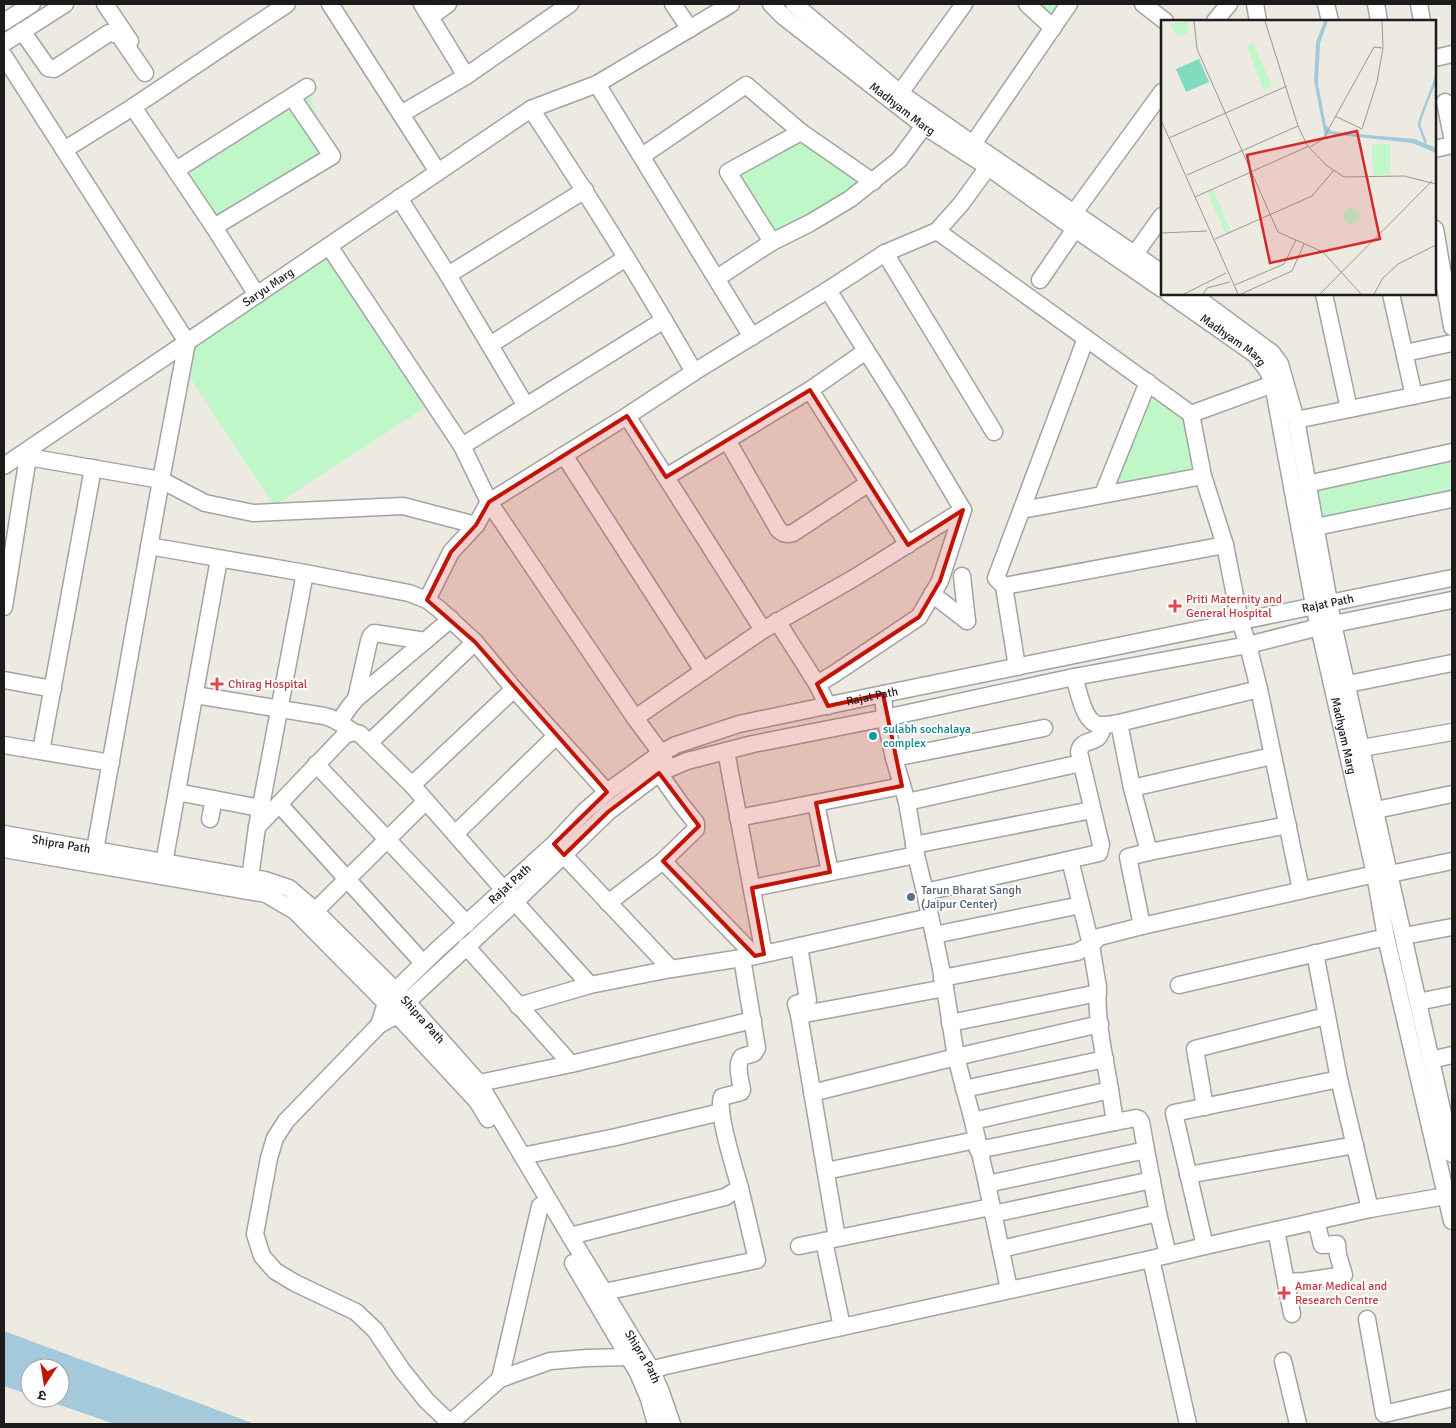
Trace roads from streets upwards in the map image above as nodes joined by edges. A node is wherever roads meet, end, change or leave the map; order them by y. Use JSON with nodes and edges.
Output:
{"nodes":[{"id":1,"x":32,"y":4,"type":"edge"},
{"id":2,"x":65,"y":4,"type":"edge"},
{"id":3,"x":105,"y":4,"type":"edge"},
{"id":4,"x":287,"y":4,"type":"edge"},
{"id":5,"x":330,"y":4,"type":"edge"},
{"id":6,"x":448,"y":4,"type":"edge"},
{"id":7,"x":570,"y":4,"type":"edge"},
{"id":8,"x":673,"y":4,"type":"edge"},
{"id":9,"x":731,"y":4,"type":"edge"},
{"id":10,"x":771,"y":4,"type":"edge"},
{"id":11,"x":794,"y":4,"type":"edge"},
{"id":12,"x":964,"y":4,"type":"edge"},
{"id":13,"x":1027,"y":4,"type":"edge"},
{"id":14,"x":1069,"y":4,"type":"edge"},
{"id":15,"x":1143,"y":4,"type":"edge"},
{"id":16,"x":1229,"y":4,"type":"edge"},
{"id":17,"x":1255,"y":4,"type":"edge"},
{"id":18,"x":1326,"y":4,"type":"edge"},
{"id":19,"x":1376,"y":4,"type":"edge"},
{"id":20,"x":1419,"y":4,"type":"edge"},
{"id":21,"x":426,"y":10,"type":"edge"},
{"id":22,"x":1163,"y":14,"type":"edge"},
{"id":23,"x":1216,"y":20,"type":"edge"},
{"id":24,"x":1258,"y":20,"type":"edge"},
{"id":25,"x":1330,"y":20,"type":"edge"},
{"id":26,"x":1379,"y":20,"type":"edge"},
{"id":27,"x":1422,"y":20,"type":"edge"},
{"id":28,"x":4,"y":22,"type":"edge"},
{"id":29,"x":1053,"y":28,"type":"junction"},
{"id":30,"x":690,"y":29,"type":"junction"},
{"id":31,"x":22,"y":31,"type":"junction"},
{"id":32,"x":4,"y":43,"type":"edge"},
{"id":33,"x":1452,"y":54,"type":"edge"},
{"id":34,"x":4,"y":56,"type":"edge"},
{"id":35,"x":1436,"y":58,"type":"edge"},
{"id":36,"x":146,"y":73,"type":"dead end"},
{"id":37,"x":466,"y":76,"type":"junction"},
{"id":38,"x":597,"y":84,"type":"junction"},
{"id":39,"x":307,"y":87,"type":"dead end"},
{"id":40,"x":162,"y":88,"type":"junction"},
{"id":41,"x":900,"y":93,"type":"junction"},
{"id":42,"x":1161,"y":93,"type":"edge"},
{"id":43,"x":292,"y":97,"type":"junction"},
{"id":44,"x":1444,"y":102,"type":"edge"},
{"id":45,"x":134,"y":108,"type":"junction"},
{"id":46,"x":532,"y":108,"type":"junction"},
{"id":47,"x":401,"y":114,"type":"junction"},
{"id":48,"x":924,"y":126,"type":"junction"},
{"id":49,"x":801,"y":132,"type":"junction"},
{"id":50,"x":1452,"y":136,"type":"edge"},
{"id":51,"x":973,"y":144,"type":"junction"},
{"id":52,"x":1452,"y":145,"type":"edge"},
{"id":53,"x":1436,"y":149,"type":"edge"},
{"id":54,"x":64,"y":150,"type":"junction"},
{"id":55,"x":642,"y":156,"type":"junction"},
{"id":56,"x":988,"y":167,"type":"junction"},
{"id":57,"x":176,"y":170,"type":"junction"},
{"id":58,"x":438,"y":172,"type":"junction"},
{"id":59,"x":873,"y":182,"type":"junction"},
{"id":60,"x":585,"y":190,"type":"junction"},
{"id":61,"x":399,"y":198,"type":"junction"},
{"id":62,"x":1161,"y":217,"type":"edge"},
{"id":63,"x":1072,"y":222,"type":"junction"},
{"id":64,"x":214,"y":227,"type":"junction"},
{"id":65,"x":937,"y":231,"type":"junction"},
{"id":66,"x":1436,"y":239,"type":"edge"},
{"id":67,"x":772,"y":242,"type":"junction"},
{"id":68,"x":329,"y":246,"type":"junction"},
{"id":69,"x":885,"y":253,"type":"junction"},
{"id":70,"x":1135,"y":254,"type":"junction"},
{"id":71,"x":626,"y":258,"type":"junction"},
{"id":72,"x":1161,"y":272,"type":"edge"},
{"id":73,"x":448,"y":275,"type":"junction"},
{"id":74,"x":716,"y":278,"type":"junction"},
{"id":75,"x":1040,"y":280,"type":"dead end"},
{"id":76,"x":1161,"y":288,"type":"edge"},
{"id":77,"x":828,"y":290,"type":"junction"},
{"id":78,"x":257,"y":295,"type":"junction"},
{"id":79,"x":1170,"y":295,"type":"edge"},
{"id":80,"x":1193,"y":295,"type":"edge"},
{"id":81,"x":1324,"y":295,"type":"edge"},
{"id":82,"x":1391,"y":295,"type":"edge"},
{"id":83,"x":664,"y":320,"type":"junction"},
{"id":84,"x":1452,"y":326,"type":"edge"},
{"id":85,"x":752,"y":337,"type":"junction"},
{"id":86,"x":1086,"y":338,"type":"junction"},
{"id":87,"x":187,"y":342,"type":"junction"},
{"id":88,"x":1452,"y":344,"type":"edge"},
{"id":89,"x":490,"y":345,"type":"junction"},
{"id":90,"x":866,"y":351,"type":"junction"},
{"id":91,"x":1404,"y":353,"type":"junction"},
{"id":92,"x":694,"y":372,"type":"junction"},
{"id":93,"x":1148,"y":382,"type":"junction"},
{"id":94,"x":1272,"y":384,"type":"junction"},
{"id":95,"x":1452,"y":388,"type":"edge"},
{"id":96,"x":810,"y":390,"type":"junction"},
{"id":97,"x":1414,"y":396,"type":"junction"},
{"id":98,"x":526,"y":406,"type":"junction"},
{"id":99,"x":1349,"y":409,"type":"junction"},
{"id":100,"x":1191,"y":414,"type":"junction"},
{"id":101,"x":626,"y":416,"type":"junction"},
{"id":102,"x":1296,"y":420,"type":"junction"},
{"id":103,"x":994,"y":432,"type":"dead end"},
{"id":104,"x":727,"y":440,"type":"junction"},
{"id":105,"x":462,"y":446,"type":"junction"},
{"id":106,"x":1452,"y":452,"type":"edge"},
{"id":107,"x":25,"y":455,"type":"junction"},
{"id":108,"x":564,"y":455,"type":"junction"},
{"id":109,"x":4,"y":466,"type":"edge"},
{"id":110,"x":93,"y":468,"type":"junction"},
{"id":111,"x":1203,"y":476,"type":"junction"},
{"id":112,"x":666,"y":477,"type":"junction"},
{"id":113,"x":161,"y":480,"type":"junction"},
{"id":114,"x":869,"y":483,"type":"junction"},
{"id":115,"x":1308,"y":484,"type":"junction"},
{"id":116,"x":1104,"y":494,"type":"junction"},
{"id":117,"x":1452,"y":499,"type":"edge"},
{"id":118,"x":489,"y":502,"type":"junction"},
{"id":119,"x":963,"y":510,"type":"junction"},
{"id":120,"x":1022,"y":510,"type":"junction"},
{"id":121,"x":476,"y":525,"type":"junction"},
{"id":122,"x":1316,"y":527,"type":"junction"},
{"id":123,"x":908,"y":544,"type":"junction"},
{"id":124,"x":1225,"y":545,"type":"junction"},
{"id":125,"x":149,"y":546,"type":"junction"},
{"id":126,"x":8,"y":552,"type":"edge"},
{"id":127,"x":219,"y":559,"type":"junction"},
{"id":128,"x":305,"y":573,"type":"junction"},
{"id":129,"x":962,"y":576,"type":"dead end"},
{"id":130,"x":1452,"y":578,"type":"edge"},
{"id":131,"x":1004,"y":586,"type":"junction"},
{"id":132,"x":932,"y":594,"type":"junction"},
{"id":133,"x":428,"y":600,"type":"junction"},
{"id":134,"x":1452,"y":600,"type":"edge"},
{"id":135,"x":1322,"y":604,"type":"junction"},
{"id":136,"x":4,"y":608,"type":"edge"},
{"id":137,"x":451,"y":619,"type":"junction"},
{"id":138,"x":1240,"y":621,"type":"junction"},
{"id":139,"x":770,"y":625,"type":"junction"},
{"id":140,"x":1326,"y":625,"type":"junction"},
{"id":141,"x":425,"y":641,"type":"junction"},
{"id":142,"x":476,"y":642,"type":"junction"},
{"id":143,"x":1248,"y":645,"type":"junction"},
{"id":144,"x":1452,"y":663,"type":"edge"},
{"id":145,"x":1017,"y":667,"type":"junction"},
{"id":146,"x":703,"y":671,"type":"junction"},
{"id":147,"x":1074,"y":678,"type":"junction"},
{"id":148,"x":4,"y":680,"type":"edge"},
{"id":149,"x":817,"y":684,"type":"junction"},
{"id":150,"x":1348,"y":684,"type":"junction"},
{"id":151,"x":514,"y":689,"type":"junction"},
{"id":152,"x":1259,"y":689,"type":"junction"},
{"id":153,"x":52,"y":690,"type":"junction"},
{"id":154,"x":883,"y":694,"type":"junction"},
{"id":155,"x":195,"y":695,"type":"junction"},
{"id":156,"x":356,"y":699,"type":"junction"},
{"id":157,"x":828,"y":706,"type":"junction"},
{"id":158,"x":279,"y":708,"type":"junction"},
{"id":159,"x":635,"y":718,"type":"junction"},
{"id":160,"x":885,"y":718,"type":"junction"},
{"id":161,"x":339,"y":722,"type":"junction"},
{"id":162,"x":1119,"y":722,"type":"junction"},
{"id":163,"x":1102,"y":725,"type":"junction"},
{"id":164,"x":1044,"y":728,"type":"dead end"},
{"id":165,"x":352,"y":732,"type":"junction"},
{"id":166,"x":1452,"y":732,"type":"edge"},
{"id":167,"x":556,"y":736,"type":"junction"},
{"id":168,"x":369,"y":743,"type":"junction"},
{"id":169,"x":4,"y":745,"type":"edge"},
{"id":170,"x":1362,"y":748,"type":"junction"},
{"id":171,"x":41,"y":751,"type":"junction"},
{"id":172,"x":726,"y":751,"type":"junction"},
{"id":173,"x":661,"y":753,"type":"junction"},
{"id":174,"x":1272,"y":756,"type":"junction"},
{"id":175,"x":894,"y":758,"type":"junction"},
{"id":176,"x":111,"y":763,"type":"junction"},
{"id":177,"x":1081,"y":763,"type":"junction"},
{"id":178,"x":316,"y":764,"type":"junction"},
{"id":179,"x":664,"y":771,"type":"junction"},
{"id":180,"x":412,"y":785,"type":"junction"},
{"id":181,"x":902,"y":786,"type":"junction"},
{"id":182,"x":1132,"y":788,"type":"junction"},
{"id":183,"x":177,"y":792,"type":"junction"},
{"id":184,"x":606,"y":792,"type":"junction"},
{"id":185,"x":1452,"y":794,"type":"edge"},
{"id":186,"x":214,"y":799,"type":"junction"},
{"id":187,"x":426,"y":801,"type":"junction"},
{"id":188,"x":907,"y":802,"type":"junction"},
{"id":189,"x":816,"y":803,"type":"junction"},
{"id":190,"x":279,"y":804,"type":"junction"},
{"id":191,"x":260,"y":808,"type":"junction"},
{"id":192,"x":1092,"y":810,"type":"junction"},
{"id":193,"x":1376,"y":810,"type":"junction"},
{"id":194,"x":738,"y":818,"type":"junction"},
{"id":195,"x":210,"y":819,"type":"dead end"},
{"id":196,"x":1288,"y":825,"type":"junction"},
{"id":197,"x":257,"y":827,"type":"junction"},
{"id":198,"x":4,"y":834,"type":"edge"},
{"id":199,"x":455,"y":834,"type":"junction"},
{"id":200,"x":387,"y":840,"type":"junction"},
{"id":201,"x":4,"y":849,"type":"edge"},
{"id":202,"x":95,"y":850,"type":"junction"},
{"id":203,"x":559,"y":850,"type":"junction"},
{"id":204,"x":915,"y":850,"type":"junction"},
{"id":205,"x":1149,"y":852,"type":"junction"},
{"id":206,"x":1070,"y":860,"type":"junction"},
{"id":207,"x":663,"y":861,"type":"junction"},
{"id":208,"x":1452,"y":861,"type":"edge"},
{"id":209,"x":164,"y":863,"type":"junction"},
{"id":210,"x":830,"y":872,"type":"junction"},
{"id":211,"x":1382,"y":874,"type":"junction"},
{"id":212,"x":250,"y":878,"type":"junction"},
{"id":213,"x":346,"y":879,"type":"junction"},
{"id":214,"x":752,"y":888,"type":"junction"},
{"id":215,"x":1301,"y":890,"type":"junction"},
{"id":216,"x":925,"y":892,"type":"junction"},
{"id":217,"x":509,"y":896,"type":"junction"},
{"id":218,"x":608,"y":903,"type":"junction"},
{"id":219,"x":1081,"y":905,"type":"junction"},
{"id":220,"x":315,"y":911,"type":"junction"},
{"id":221,"x":930,"y":917,"type":"junction"},
{"id":222,"x":467,"y":924,"type":"junction"},
{"id":223,"x":1142,"y":926,"type":"junction"},
{"id":224,"x":1452,"y":927,"type":"edge"},
{"id":225,"x":934,"y":935,"type":"junction"},
{"id":226,"x":1404,"y":936,"type":"junction"},
{"id":227,"x":1386,"y":937,"type":"junction"},
{"id":228,"x":1091,"y":945,"type":"junction"},
{"id":229,"x":466,"y":946,"type":"junction"},
{"id":230,"x":799,"y":946,"type":"junction"},
{"id":231,"x":1315,"y":953,"type":"junction"},
{"id":232,"x":754,"y":956,"type":"junction"},
{"id":233,"x":424,"y":963,"type":"junction"},
{"id":234,"x":671,"y":969,"type":"junction"},
{"id":235,"x":944,"y":983,"type":"junction"},
{"id":236,"x":590,"y":985,"type":"junction"},
{"id":237,"x":1179,"y":985,"type":"dead end"},
{"id":238,"x":1098,"y":992,"type":"junction"},
{"id":239,"x":1452,"y":995,"type":"edge"},
{"id":240,"x":1418,"y":1002,"type":"junction"},
{"id":241,"x":396,"y":1003,"type":"junction"},
{"id":242,"x":518,"y":1006,"type":"junction"},
{"id":243,"x":799,"y":1015,"type":"junction"},
{"id":244,"x":1326,"y":1016,"type":"junction"},
{"id":245,"x":753,"y":1020,"type":"junction"},
{"id":246,"x":950,"y":1023,"type":"junction"},
{"id":247,"x":1100,"y":1024,"type":"junction"},
{"id":248,"x":1452,"y":1056,"type":"edge"},
{"id":249,"x":956,"y":1057,"type":"junction"},
{"id":250,"x":1105,"y":1059,"type":"junction"},
{"id":251,"x":1431,"y":1060,"type":"junction"},
{"id":252,"x":572,"y":1064,"type":"junction"},
{"id":253,"x":1339,"y":1079,"type":"junction"},
{"id":254,"x":480,"y":1083,"type":"junction"},
{"id":255,"x":964,"y":1089,"type":"junction"},
{"id":256,"x":1110,"y":1090,"type":"junction"},
{"id":257,"x":812,"y":1093,"type":"junction"},
{"id":258,"x":1205,"y":1107,"type":"junction"},
{"id":259,"x":721,"y":1112,"type":"junction"},
{"id":260,"x":973,"y":1121,"type":"junction"},
{"id":261,"x":1449,"y":1121,"type":"edge"},
{"id":262,"x":1115,"y":1122,"type":"junction"},
{"id":263,"x":977,"y":1145,"type":"junction"},
{"id":264,"x":1355,"y":1145,"type":"junction"},
{"id":265,"x":1146,"y":1150,"type":"junction"},
{"id":266,"x":1452,"y":1154,"type":"edge"},
{"id":267,"x":522,"y":1156,"type":"junction"},
{"id":268,"x":826,"y":1171,"type":"junction"},
{"id":269,"x":1188,"y":1175,"type":"junction"},
{"id":270,"x":1152,"y":1180,"type":"junction"},
{"id":271,"x":987,"y":1184,"type":"junction"},
{"id":272,"x":740,"y":1188,"type":"junction"},
{"id":273,"x":1450,"y":1195,"type":"edge"},
{"id":274,"x":540,"y":1206,"type":"junction"},
{"id":275,"x":1370,"y":1209,"type":"junction"},
{"id":276,"x":992,"y":1210,"type":"junction"},
{"id":277,"x":1158,"y":1213,"type":"junction"},
{"id":278,"x":1316,"y":1221,"type":"junction"},
{"id":279,"x":1452,"y":1222,"type":"edge"},
{"id":280,"x":1276,"y":1230,"type":"junction"},
{"id":281,"x":570,"y":1236,"type":"junction"},
{"id":282,"x":830,"y":1239,"type":"junction"},
{"id":283,"x":799,"y":1246,"type":"dead end"},
{"id":284,"x":1205,"y":1246,"type":"junction"},
{"id":285,"x":1001,"y":1249,"type":"junction"},
{"id":286,"x":1168,"y":1255,"type":"junction"},
{"id":287,"x":1151,"y":1259,"type":"junction"},
{"id":288,"x":1286,"y":1282,"type":"junction"},
{"id":289,"x":1009,"y":1290,"type":"junction"},
{"id":290,"x":604,"y":1292,"type":"junction"},
{"id":291,"x":1292,"y":1314,"type":"dead end"},
{"id":292,"x":1367,"y":1319,"type":"dead end"},
{"id":293,"x":842,"y":1327,"type":"junction"},
{"id":294,"x":629,"y":1357,"type":"junction"},
{"id":295,"x":1283,"y":1361,"type":"dead end"},
{"id":296,"x":645,"y":1371,"type":"junction"},
{"id":297,"x":500,"y":1379,"type":"junction"},
{"id":298,"x":1452,"y":1398,"type":"edge"},
{"id":299,"x":450,"y":1424,"type":"edge"},
{"id":300,"x":656,"y":1424,"type":"edge"},
{"id":301,"x":672,"y":1424,"type":"edge"},
{"id":302,"x":1188,"y":1424,"type":"edge"},
{"id":303,"x":1298,"y":1424,"type":"edge"}],
"edges":[{"from":1,"to":28,"type":"street"},
{"from":2,"to":31,"type":"street"},
{"from":3,"to":40,"type":"street"},
{"from":4,"to":40,"type":"street"},
{"from":5,"to":47,"type":"street"},
{"from":6,"to":21,"type":"street"},
{"from":7,"to":37,"type":"street"},
{"from":8,"to":30,"type":"street"},
{"from":9,"to":30,"type":"street","name":"Saryu Marg"},
{"from":10,"to":48,"type":"street","name":"Madhyam Marg"},
{"from":11,"to":41,"type":"street","name":"Madhyam Marg"},
{"from":12,"to":41,"type":"street"},
{"from":13,"to":29,"type":"street"},
{"from":14,"to":29,"type":"street"},
{"from":15,"to":22,"type":"street"},
{"from":16,"to":23,"type":"street"},
{"from":17,"to":24,"type":"street"},
{"from":18,"to":25,"type":"street"},
{"from":19,"to":26,"type":"street"},
{"from":20,"to":27,"type":"street"},
{"from":21,"to":37,"type":"street"},
{"from":29,"to":51,"type":"street"},
{"from":30,"to":38,"type":"street","name":"Saryu Marg"},
{"from":31,"to":32,"type":"street"},
{"from":31,"to":36,"type":"street"},
{"from":33,"to":35,"type":"street"},
{"from":34,"to":54,"type":"street"},
{"from":37,"to":47,"type":"street"},
{"from":38,"to":46,"type":"street","name":"Saryu Marg"},
{"from":38,"to":55,"type":"street"},
{"from":39,"to":43,"type":"street"},
{"from":40,"to":45,"type":"street"},
{"from":41,"to":51,"type":"street","name":"Madhyam Marg"},
{"from":42,"to":63,"type":"street"},
{"from":43,"to":57,"type":"street"},
{"from":43,"to":64,"type":"street"},
{"from":44,"to":50,"type":"street"},
{"from":45,"to":54,"type":"street"},
{"from":45,"to":57,"type":"street"},
{"from":46,"to":58,"type":"street","name":"Saryu Marg"},
{"from":46,"to":60,"type":"street"},
{"from":47,"to":58,"type":"street"},
{"from":48,"to":56,"type":"street","name":"Madhyam Marg"},
{"from":48,"to":59,"type":"street"},
{"from":49,"to":55,"type":"street"},
{"from":49,"to":59,"type":"street"},
{"from":49,"to":67,"type":"street"},
{"from":51,"to":63,"type":"street","name":"Madhyam Marg"},
{"from":52,"to":53,"type":"street"},
{"from":54,"to":87,"type":"street"},
{"from":55,"to":74,"type":"street"},
{"from":56,"to":63,"type":"street","name":"Madhyam Marg"},
{"from":56,"to":65,"type":"street"},
{"from":57,"to":64,"type":"street"},
{"from":58,"to":61,"type":"street","name":"Saryu Marg"},
{"from":59,"to":67,"type":"street"},
{"from":60,"to":71,"type":"street"},
{"from":60,"to":73,"type":"street"},
{"from":61,"to":68,"type":"street","name":"Saryu Marg"},
{"from":61,"to":73,"type":"street"},
{"from":62,"to":70,"type":"street"},
{"from":63,"to":70,"type":"street","name":"Madhyam Marg"},
{"from":63,"to":75,"type":"street"},
{"from":63,"to":76,"type":"street","name":"Madhyam Marg"},
{"from":64,"to":78,"type":"street"},
{"from":65,"to":69,"type":"street"},
{"from":65,"to":86,"type":"street"},
{"from":66,"to":84,"type":"street"},
{"from":67,"to":74,"type":"street"},
{"from":68,"to":78,"type":"street","name":"Saryu Marg"},
{"from":68,"to":105,"type":"street"},
{"from":69,"to":77,"type":"street"},
{"from":69,"to":103,"type":"street"},
{"from":70,"to":72,"type":"street","name":"Madhyam Marg"},
{"from":71,"to":83,"type":"street"},
{"from":71,"to":89,"type":"street"},
{"from":73,"to":89,"type":"street"},
{"from":74,"to":85,"type":"street"},
{"from":77,"to":85,"type":"street"},
{"from":77,"to":90,"type":"street"},
{"from":78,"to":87,"type":"street","name":"Saryu Marg"},
{"from":79,"to":94,"type":"street","name":"Madhyam Marg"},
{"from":80,"to":102,"type":"street","name":"Madhyam Marg"},
{"from":81,"to":99,"type":"street"},
{"from":82,"to":91,"type":"street"},
{"from":83,"to":92,"type":"street"},
{"from":83,"to":98,"type":"street"},
{"from":85,"to":92,"type":"street"},
{"from":86,"to":93,"type":"street"},
{"from":86,"to":120,"type":"street"},
{"from":87,"to":107,"type":"street","name":"Saryu Marg"},
{"from":87,"to":113,"type":"street"},
{"from":88,"to":91,"type":"street"},
{"from":89,"to":98,"type":"street"},
{"from":90,"to":96,"type":"street"},
{"from":90,"to":119,"type":"street"},
{"from":91,"to":97,"type":"street"},
{"from":92,"to":101,"type":"street"},
{"from":93,"to":100,"type":"street"},
{"from":93,"to":116,"type":"street"},
{"from":94,"to":100,"type":"street"},
{"from":94,"to":135,"type":"street","name":"Madhyam Marg"},
{"from":95,"to":97,"type":"street"},
{"from":96,"to":104,"type":"street"},
{"from":96,"to":114,"type":"street"},
{"from":97,"to":99,"type":"street"},
{"from":98,"to":105,"type":"street"},
{"from":99,"to":102,"type":"street"},
{"from":100,"to":111,"type":"street"},
{"from":101,"to":108,"type":"street"},
{"from":101,"to":112,"type":"street"},
{"from":102,"to":115,"type":"street","name":"Madhyam Marg"},
{"from":104,"to":112,"type":"street"},
{"from":104,"to":114,"type":"street"},
{"from":105,"to":118,"type":"street"},
{"from":106,"to":115,"type":"street"},
{"from":107,"to":109,"type":"street","name":"Saryu Marg"},
{"from":107,"to":110,"type":"street"},
{"from":107,"to":126,"type":"street"},
{"from":108,"to":118,"type":"street"},
{"from":108,"to":146,"type":"street"},
{"from":110,"to":113,"type":"street"},
{"from":110,"to":153,"type":"street"},
{"from":111,"to":116,"type":"street"},
{"from":111,"to":124,"type":"street"},
{"from":112,"to":139,"type":"street"},
{"from":113,"to":121,"type":"street"},
{"from":113,"to":125,"type":"street"},
{"from":114,"to":123,"type":"street"},
{"from":115,"to":122,"type":"street","name":"Madhyam Marg"},
{"from":116,"to":120,"type":"street"},
{"from":117,"to":122,"type":"street"},
{"from":118,"to":121,"type":"street"},
{"from":118,"to":159,"type":"street"},
{"from":119,"to":123,"type":"street"},
{"from":119,"to":132,"type":"street"},
{"from":120,"to":131,"type":"street"},
{"from":121,"to":133,"type":"street"},
{"from":122,"to":135,"type":"street","name":"Madhyam Marg"},
{"from":123,"to":139,"type":"street"},
{"from":124,"to":131,"type":"street"},
{"from":124,"to":138,"type":"street"},
{"from":125,"to":127,"type":"street"},
{"from":125,"to":176,"type":"street"},
{"from":126,"to":136,"type":"street"},
{"from":127,"to":128,"type":"street"},
{"from":127,"to":155,"type":"street"},
{"from":128,"to":133,"type":"street"},
{"from":128,"to":158,"type":"street"},
{"from":129,"to":132,"type":"street"},
{"from":130,"to":135,"type":"street","name":"Rajat Path"},
{"from":131,"to":145,"type":"street"},
{"from":132,"to":149,"type":"street"},
{"from":133,"to":137,"type":"street"},
{"from":134,"to":140,"type":"street","name":"Rajat Path"},
{"from":135,"to":138,"type":"street","name":"Rajat Path"},
{"from":135,"to":140,"type":"street","name":"Madhyam Marg"},
{"from":137,"to":141,"type":"street"},
{"from":137,"to":142,"type":"street"},
{"from":138,"to":143,"type":"street"},
{"from":138,"to":145,"type":"street","name":"Rajat Path"},
{"from":139,"to":146,"type":"street"},
{"from":139,"to":149,"type":"street"},
{"from":140,"to":143,"type":"street","name":"Rajat Path"},
{"from":140,"to":150,"type":"street","name":"Madhyam Marg"},
{"from":140,"to":211,"type":"street","name":"Madhyam Marg"},
{"from":141,"to":156,"type":"street"},
{"from":141,"to":156,"type":"street"},
{"from":142,"to":151,"type":"street"},
{"from":142,"to":168,"type":"street"},
{"from":143,"to":147,"type":"street","name":"Rajat Path"},
{"from":143,"to":152,"type":"street"},
{"from":144,"to":150,"type":"street"},
{"from":145,"to":154,"type":"street","name":"Rajat Path"},
{"from":146,"to":159,"type":"street"},
{"from":147,"to":160,"type":"street","name":"Rajat Path"},
{"from":147,"to":163,"type":"street"},
{"from":148,"to":153,"type":"street"},
{"from":149,"to":157,"type":"street"},
{"from":150,"to":170,"type":"street","name":"Madhyam Marg"},
{"from":151,"to":167,"type":"street"},
{"from":151,"to":180,"type":"street"},
{"from":152,"to":162,"type":"street"},
{"from":152,"to":174,"type":"street"},
{"from":153,"to":171,"type":"street"},
{"from":154,"to":157,"type":"street","name":"Rajat Path"},
{"from":154,"to":160,"type":"street"},
{"from":155,"to":158,"type":"street"},
{"from":155,"to":183,"type":"street"},
{"from":156,"to":161,"type":"street"},
{"from":157,"to":173,"type":"street","name":"Rajat Path"},
{"from":158,"to":161,"type":"street"},
{"from":158,"to":191,"type":"street"},
{"from":159,"to":173,"type":"street"},
{"from":160,"to":172,"type":"street","name":"Rajat Path"},
{"from":160,"to":175,"type":"street"},
{"from":161,"to":165,"type":"street"},
{"from":162,"to":163,"type":"street"},
{"from":162,"to":182,"type":"street"},
{"from":163,"to":177,"type":"street"},
{"from":164,"to":175,"type":"street"},
{"from":165,"to":168,"type":"street"},
{"from":165,"to":178,"type":"street"},
{"from":166,"to":170,"type":"street"},
{"from":167,"to":184,"type":"street"},
{"from":167,"to":199,"type":"street"},
{"from":168,"to":180,"type":"street"},
{"from":169,"to":171,"type":"street"},
{"from":170,"to":193,"type":"street","name":"Madhyam Marg"},
{"from":171,"to":176,"type":"street"},
{"from":172,"to":179,"type":"street","name":"Rajat Path"},
{"from":172,"to":194,"type":"street"},
{"from":173,"to":179,"type":"street"},
{"from":173,"to":184,"type":"street","name":"Rajat Path"},
{"from":174,"to":182,"type":"street"},
{"from":174,"to":196,"type":"street"},
{"from":175,"to":181,"type":"street"},
{"from":176,"to":202,"type":"street"},
{"from":177,"to":188,"type":"street"},
{"from":177,"to":192,"type":"street"},
{"from":178,"to":190,"type":"street"},
{"from":178,"to":200,"type":"street"},
{"from":179,"to":203,"type":"street","name":"Rajat Path"},
{"from":179,"to":207,"type":"street"},
{"from":180,"to":187,"type":"street"},
{"from":181,"to":188,"type":"street"},
{"from":181,"to":189,"type":"street"},
{"from":182,"to":205,"type":"street"},
{"from":183,"to":186,"type":"street"},
{"from":183,"to":209,"type":"street"},
{"from":184,"to":203,"type":"street","name":"Rajat Path"},
{"from":185,"to":193,"type":"street"},
{"from":186,"to":191,"type":"street"},
{"from":186,"to":195,"type":"street"},
{"from":187,"to":199,"type":"street"},
{"from":187,"to":200,"type":"street"},
{"from":188,"to":204,"type":"street"},
{"from":189,"to":194,"type":"street"},
{"from":189,"to":210,"type":"street"},
{"from":190,"to":197,"type":"street"},
{"from":190,"to":213,"type":"street"},
{"from":191,"to":197,"type":"street"},
{"from":192,"to":204,"type":"street"},
{"from":192,"to":206,"type":"street"},
{"from":193,"to":211,"type":"street","name":"Madhyam Marg"},
{"from":194,"to":214,"type":"street"},
{"from":196,"to":205,"type":"street"},
{"from":196,"to":215,"type":"street"},
{"from":197,"to":212,"type":"street"},
{"from":198,"to":202,"type":"street","name":"Shipra Path"},
{"from":199,"to":217,"type":"street"},
{"from":200,"to":213,"type":"street"},
{"from":200,"to":222,"type":"street"},
{"from":201,"to":241,"type":"street","name":"Shipra Path"},
{"from":202,"to":209,"type":"street","name":"Shipra Path"},
{"from":203,"to":217,"type":"street","name":"Rajat Path"},
{"from":203,"to":218,"type":"street"},
{"from":204,"to":210,"type":"street"},
{"from":204,"to":216,"type":"street"},
{"from":205,"to":223,"type":"street"},
{"from":206,"to":216,"type":"street"},
{"from":206,"to":219,"type":"street"},
{"from":207,"to":218,"type":"street"},
{"from":207,"to":232,"type":"street"},
{"from":208,"to":211,"type":"street"},
{"from":209,"to":212,"type":"street","name":"Shipra Path"},
{"from":210,"to":214,"type":"street"},
{"from":211,"to":215,"type":"street"},
{"from":211,"to":226,"type":"street","name":"Madhyam Marg"},
{"from":211,"to":227,"type":"street","name":"Madhyam Marg"},
{"from":212,"to":220,"type":"street","name":"Shipra Path"},
{"from":213,"to":220,"type":"street"},
{"from":213,"to":233,"type":"street"},
{"from":214,"to":232,"type":"street"},
{"from":215,"to":223,"type":"street"},
{"from":216,"to":221,"type":"street"},
{"from":217,"to":222,"type":"street","name":"Rajat Path"},
{"from":217,"to":229,"type":"street","name":"Rajat Path"},
{"from":217,"to":236,"type":"street"},
{"from":218,"to":234,"type":"street"},
{"from":219,"to":225,"type":"street"},
{"from":219,"to":228,"type":"street"},
{"from":220,"to":241,"type":"street","name":"Shipra Path"},
{"from":221,"to":225,"type":"street"},
{"from":221,"to":230,"type":"street"},
{"from":222,"to":233,"type":"street","name":"Rajat Path"},
{"from":223,"to":228,"type":"street"},
{"from":224,"to":226,"type":"street"},
{"from":225,"to":235,"type":"street"},
{"from":226,"to":240,"type":"street","name":"Madhyam Marg"},
{"from":227,"to":231,"type":"street"},
{"from":227,"to":273,"type":"street","name":"Madhyam Marg"},
{"from":228,"to":235,"type":"street"},
{"from":228,"to":238,"type":"street"},
{"from":229,"to":241,"type":"street","name":"Rajat Path"},
{"from":229,"to":242,"type":"street"},
{"from":230,"to":232,"type":"street"},
{"from":230,"to":243,"type":"street"},
{"from":231,"to":237,"type":"street"},
{"from":231,"to":244,"type":"street"},
{"from":232,"to":234,"type":"street"},
{"from":232,"to":245,"type":"street"},
{"from":233,"to":241,"type":"street","name":"Rajat Path"},
{"from":234,"to":236,"type":"street"},
{"from":235,"to":243,"type":"street"},
{"from":235,"to":246,"type":"street"},
{"from":236,"to":242,"type":"street"},
{"from":238,"to":246,"type":"street"},
{"from":238,"to":247,"type":"street"},
{"from":239,"to":240,"type":"street"},
{"from":240,"to":251,"type":"street","name":"Madhyam Marg"},
{"from":241,"to":254,"type":"street","name":"Shipra Path"},
{"from":241,"to":274,"type":"street","name":"Shipra Path"},
{"from":241,"to":299,"type":"street"},
{"from":242,"to":252,"type":"street"},
{"from":243,"to":257,"type":"street"},
{"from":244,"to":253,"type":"street"},
{"from":244,"to":258,"type":"street"},
{"from":245,"to":252,"type":"street"},
{"from":245,"to":259,"type":"street"},
{"from":246,"to":249,"type":"street"},
{"from":247,"to":249,"type":"street"},
{"from":247,"to":250,"type":"street"},
{"from":248,"to":251,"type":"street"},
{"from":249,"to":255,"type":"street"},
{"from":249,"to":257,"type":"street"},
{"from":250,"to":255,"type":"street"},
{"from":250,"to":256,"type":"street"},
{"from":251,"to":261,"type":"street","name":"Madhyam Marg"},
{"from":252,"to":254,"type":"street"},
{"from":253,"to":258,"type":"street"},
{"from":253,"to":264,"type":"street"},
{"from":254,"to":267,"type":"street","name":"Shipra Path"},
{"from":255,"to":260,"type":"street"},
{"from":256,"to":260,"type":"street"},
{"from":256,"to":262,"type":"street"},
{"from":257,"to":268,"type":"street"},
{"from":258,"to":269,"type":"street"},
{"from":259,"to":267,"type":"street"},
{"from":259,"to":272,"type":"street"},
{"from":260,"to":263,"type":"street"},
{"from":261,"to":266,"type":"street","name":"Madhyam Marg"},
{"from":262,"to":263,"type":"street"},
{"from":262,"to":265,"type":"street"},
{"from":263,"to":268,"type":"street"},
{"from":263,"to":271,"type":"street"},
{"from":264,"to":269,"type":"street"},
{"from":264,"to":275,"type":"street"},
{"from":265,"to":270,"type":"street"},
{"from":265,"to":271,"type":"street"},
{"from":267,"to":281,"type":"street","name":"Shipra Path"},
{"from":268,"to":282,"type":"street"},
{"from":269,"to":284,"type":"street"},
{"from":270,"to":276,"type":"street"},
{"from":270,"to":277,"type":"street"},
{"from":271,"to":276,"type":"street"},
{"from":272,"to":281,"type":"street"},
{"from":272,"to":290,"type":"street"},
{"from":273,"to":275,"type":"street"},
{"from":273,"to":279,"type":"street","name":"Madhyam Marg"},
{"from":274,"to":294,"type":"street","name":"Shipra Path"},
{"from":274,"to":297,"type":"street"},
{"from":275,"to":278,"type":"street"},
{"from":276,"to":282,"type":"street"},
{"from":276,"to":285,"type":"street"},
{"from":277,"to":285,"type":"street"},
{"from":277,"to":286,"type":"street"},
{"from":278,"to":280,"type":"street"},
{"from":278,"to":288,"type":"street"},
{"from":280,"to":284,"type":"street"},
{"from":280,"to":288,"type":"street"},
{"from":281,"to":290,"type":"street","name":"Shipra Path"},
{"from":282,"to":283,"type":"street"},
{"from":282,"to":293,"type":"street"},
{"from":284,"to":286,"type":"street"},
{"from":285,"to":289,"type":"street"},
{"from":286,"to":287,"type":"street"},
{"from":287,"to":289,"type":"street"},
{"from":287,"to":302,"type":"street"},
{"from":288,"to":291,"type":"street"},
{"from":289,"to":293,"type":"street"},
{"from":290,"to":296,"type":"street","name":"Shipra Path"},
{"from":292,"to":298,"type":"street"},
{"from":293,"to":296,"type":"street"},
{"from":294,"to":296,"type":"street","name":"Shipra Path"},
{"from":294,"to":297,"type":"street"},
{"from":295,"to":303,"type":"street"},
{"from":296,"to":300,"type":"street","name":"Shipra Path"},
{"from":296,"to":301,"type":"street","name":"Shipra Path"},
{"from":297,"to":299,"type":"street"}]}
